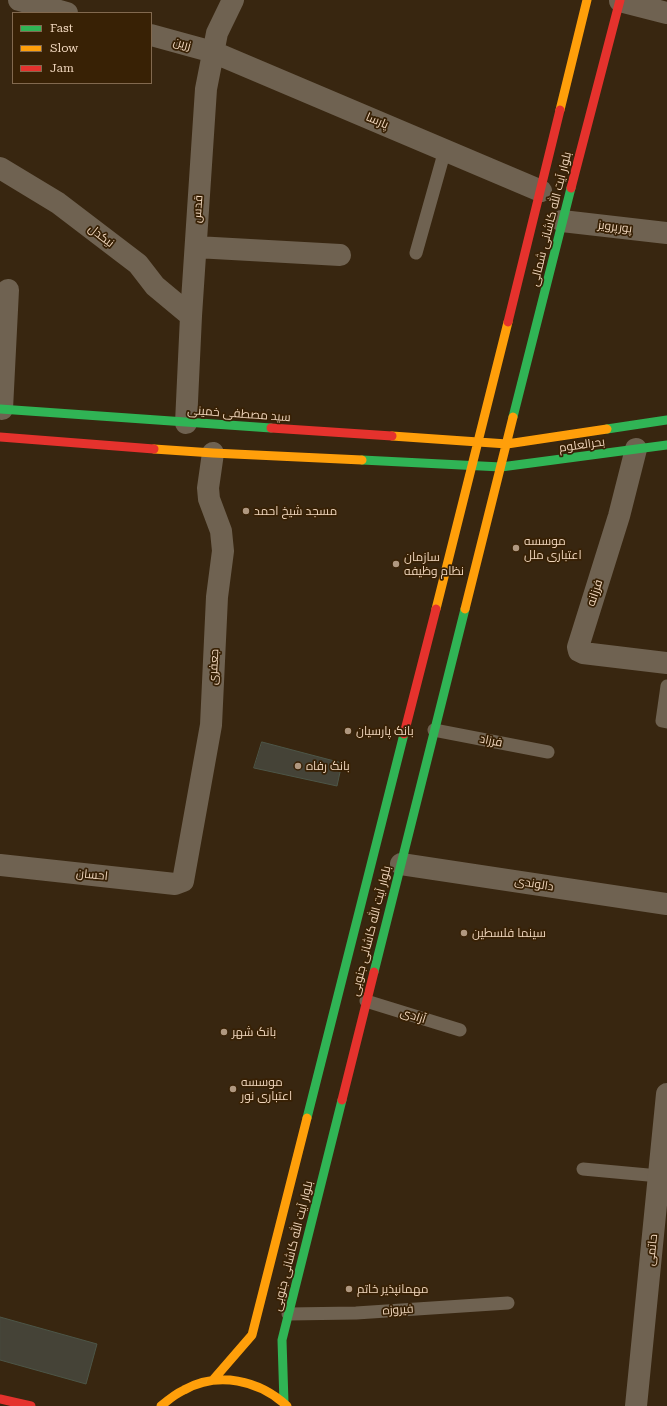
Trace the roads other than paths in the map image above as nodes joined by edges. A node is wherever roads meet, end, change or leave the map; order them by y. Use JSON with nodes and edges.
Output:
{"nodes":[{"id":1,"x":18,"y":0,"type":"edge"},
{"id":2,"x":233,"y":0,"type":"edge"},
{"id":3,"x":587,"y":0,"type":"edge"},
{"id":4,"x":620,"y":0,"type":"edge"},
{"id":5,"x":63,"y":12,"type":"edge"},
{"id":6,"x":667,"y":13,"type":"edge"},
{"id":7,"x":152,"y":35,"type":"edge"},
{"id":8,"x":213,"y":52,"type":"junction"},
{"id":9,"x":445,"y":150,"type":"junction"},
{"id":10,"x":0,"y":168,"type":"edge"},
{"id":11,"x":540,"y":191,"type":"junction"},
{"id":12,"x":562,"y":221,"type":"junction"},
{"id":13,"x":667,"y":233,"type":"edge"},
{"id":14,"x":196,"y":247,"type":"junction"},
{"id":15,"x":416,"y":253,"type":"dead end"},
{"id":16,"x":340,"y":255,"type":"dead end"},
{"id":17,"x":8,"y":290,"type":"dead end"},
{"id":18,"x":191,"y":316,"type":"junction"},
{"id":19,"x":1,"y":409,"type":"edge"},
{"id":20,"x":667,"y":420,"type":"edge"},
{"id":21,"x":186,"y":422,"type":"junction"},
{"id":22,"x":0,"y":437,"type":"edge"},
{"id":23,"x":477,"y":443,"type":"junction"},
{"id":24,"x":507,"y":444,"type":"junction"},
{"id":25,"x":667,"y":445,"type":"edge"},
{"id":26,"x":636,"y":449,"type":"junction"},
{"id":27,"x":213,"y":453,"type":"junction"},
{"id":28,"x":471,"y":466,"type":"junction"},
{"id":29,"x":501,"y":467,"type":"junction"},
{"id":30,"x":667,"y":663,"type":"edge"},
{"id":31,"x":667,"y":686,"type":"edge"},
{"id":32,"x":667,"y":722,"type":"edge"},
{"id":33,"x":434,"y":730,"type":"junction"},
{"id":34,"x":548,"y":752,"type":"dead end"},
{"id":35,"x":401,"y":864,"type":"junction"},
{"id":36,"x":0,"y":865,"type":"edge"},
{"id":37,"x":183,"y":881,"type":"joint"},
{"id":38,"x":667,"y":904,"type":"edge"},
{"id":39,"x":366,"y":1001,"type":"junction"},
{"id":40,"x":460,"y":1030,"type":"dead end"},
{"id":41,"x":667,"y":1094,"type":"edge"},
{"id":42,"x":665,"y":1145,"type":"edge"},
{"id":43,"x":584,"y":1168,"type":"dead end"},
{"id":44,"x":659,"y":1176,"type":"junction"},
{"id":45,"x":508,"y":1303,"type":"dead end"},
{"id":46,"x":288,"y":1314,"type":"junction"},
{"id":47,"x":213,"y":1380,"type":"junction"},
{"id":48,"x":0,"y":1398,"type":"edge"},
{"id":49,"x":286,"y":1405,"type":"edge"},
{"id":50,"x":31,"y":1406,"type":"edge"},
{"id":51,"x":161,"y":1406,"type":"edge"},
{"id":52,"x":636,"y":1406,"type":"edge"}],
"edges":[{"from":1,"to":5,"type":"street"},
{"from":2,"to":8,"type":"street","name":"قدس"},
{"from":3,"to":11,"type":"main road","name":"بلوار آیت الله کاشانی شمالی"},
{"from":4,"to":6,"type":"street"},
{"from":4,"to":12,"type":"main road","name":"بلوار آیت الله کاشانی شمالی"},
{"from":7,"to":8,"type":"street","name":"زرین"},
{"from":8,"to":9,"type":"street","name":"پارسا"},
{"from":8,"to":14,"type":"street","name":"قدس"},
{"from":9,"to":11,"type":"street","name":"پارسا"},
{"from":9,"to":15,"type":"lane"},
{"from":10,"to":18,"type":"street","name":"نیکدل"},
{"from":11,"to":23,"type":"main road","name":"بلوار آیت الله کاشانی شمالی"},
{"from":12,"to":13,"type":"street","name":"پورپرویز"},
{"from":12,"to":24,"type":"main road","name":"بلوار آیت الله کاشانی شمالی"},
{"from":14,"to":16,"type":"street"},
{"from":14,"to":18,"type":"street","name":"قدس"},
{"from":17,"to":19,"type":"street"},
{"from":18,"to":21,"type":"street","name":"قدس"},
{"from":19,"to":21,"type":"main road","name":"سید مصطفی خمینی"},
{"from":20,"to":24,"type":"main road","name":"بحرالعلوم"},
{"from":21,"to":23,"type":"main road","name":"سید مصطفی خمینی"},
{"from":22,"to":27,"type":"main road"},
{"from":23,"to":24,"type":"main road","name":"بحرالعلوم"},
{"from":23,"to":28,"type":"main road","name":"بلوار آیت الله کاشانی شمالی"},
{"from":24,"to":29,"type":"main road","name":"بلوار آیت الله کاشانی شمالی"},
{"from":25,"to":26,"type":"main road","name":"بحرالعلوم"},
{"from":26,"to":29,"type":"main road","name":"بحرالعلوم"},
{"from":26,"to":30,"type":"street","name":"فرزانه"},
{"from":27,"to":28,"type":"main road"},
{"from":27,"to":37,"type":"street","name":"جعفری"},
{"from":28,"to":29,"type":"main road","name":"بحرالعلوم"},
{"from":28,"to":47,"type":"main road","name":"بلوار آیت الله کاشانی جنوبی"},
{"from":29,"to":33,"type":"main road","name":"بلوار آیت الله کاشانی جنوبی"},
{"from":31,"to":32,"type":"lane"},
{"from":33,"to":34,"type":"lane","name":"فرزاد"},
{"from":33,"to":35,"type":"main road","name":"بلوار آیت الله کاشانی جنوبی"},
{"from":35,"to":38,"type":"street","name":"دالوندی"},
{"from":35,"to":39,"type":"main road","name":"بلوار آیت الله کاشانی جنوبی"},
{"from":36,"to":37,"type":"street","name":"احسان"},
{"from":39,"to":40,"type":"lane","name":"آزادی"},
{"from":39,"to":46,"type":"main road","name":"بلوار آیت الله کاشانی جنوبی"},
{"from":41,"to":42,"type":"street","name":"حاتمی"},
{"from":42,"to":44,"type":"street","name":"حاتمی"},
{"from":43,"to":44,"type":"lane"},
{"from":44,"to":52,"type":"street","name":"حاتمی"},
{"from":45,"to":46,"type":"lane","name":"فیروزه"},
{"from":46,"to":49,"type":"main road","name":"بلوار آیت الله کاشانی جنوبی"},
{"from":47,"to":49,"type":"main road"},
{"from":47,"to":51,"type":"main road"},
{"from":48,"to":50,"type":"main road"}]}
